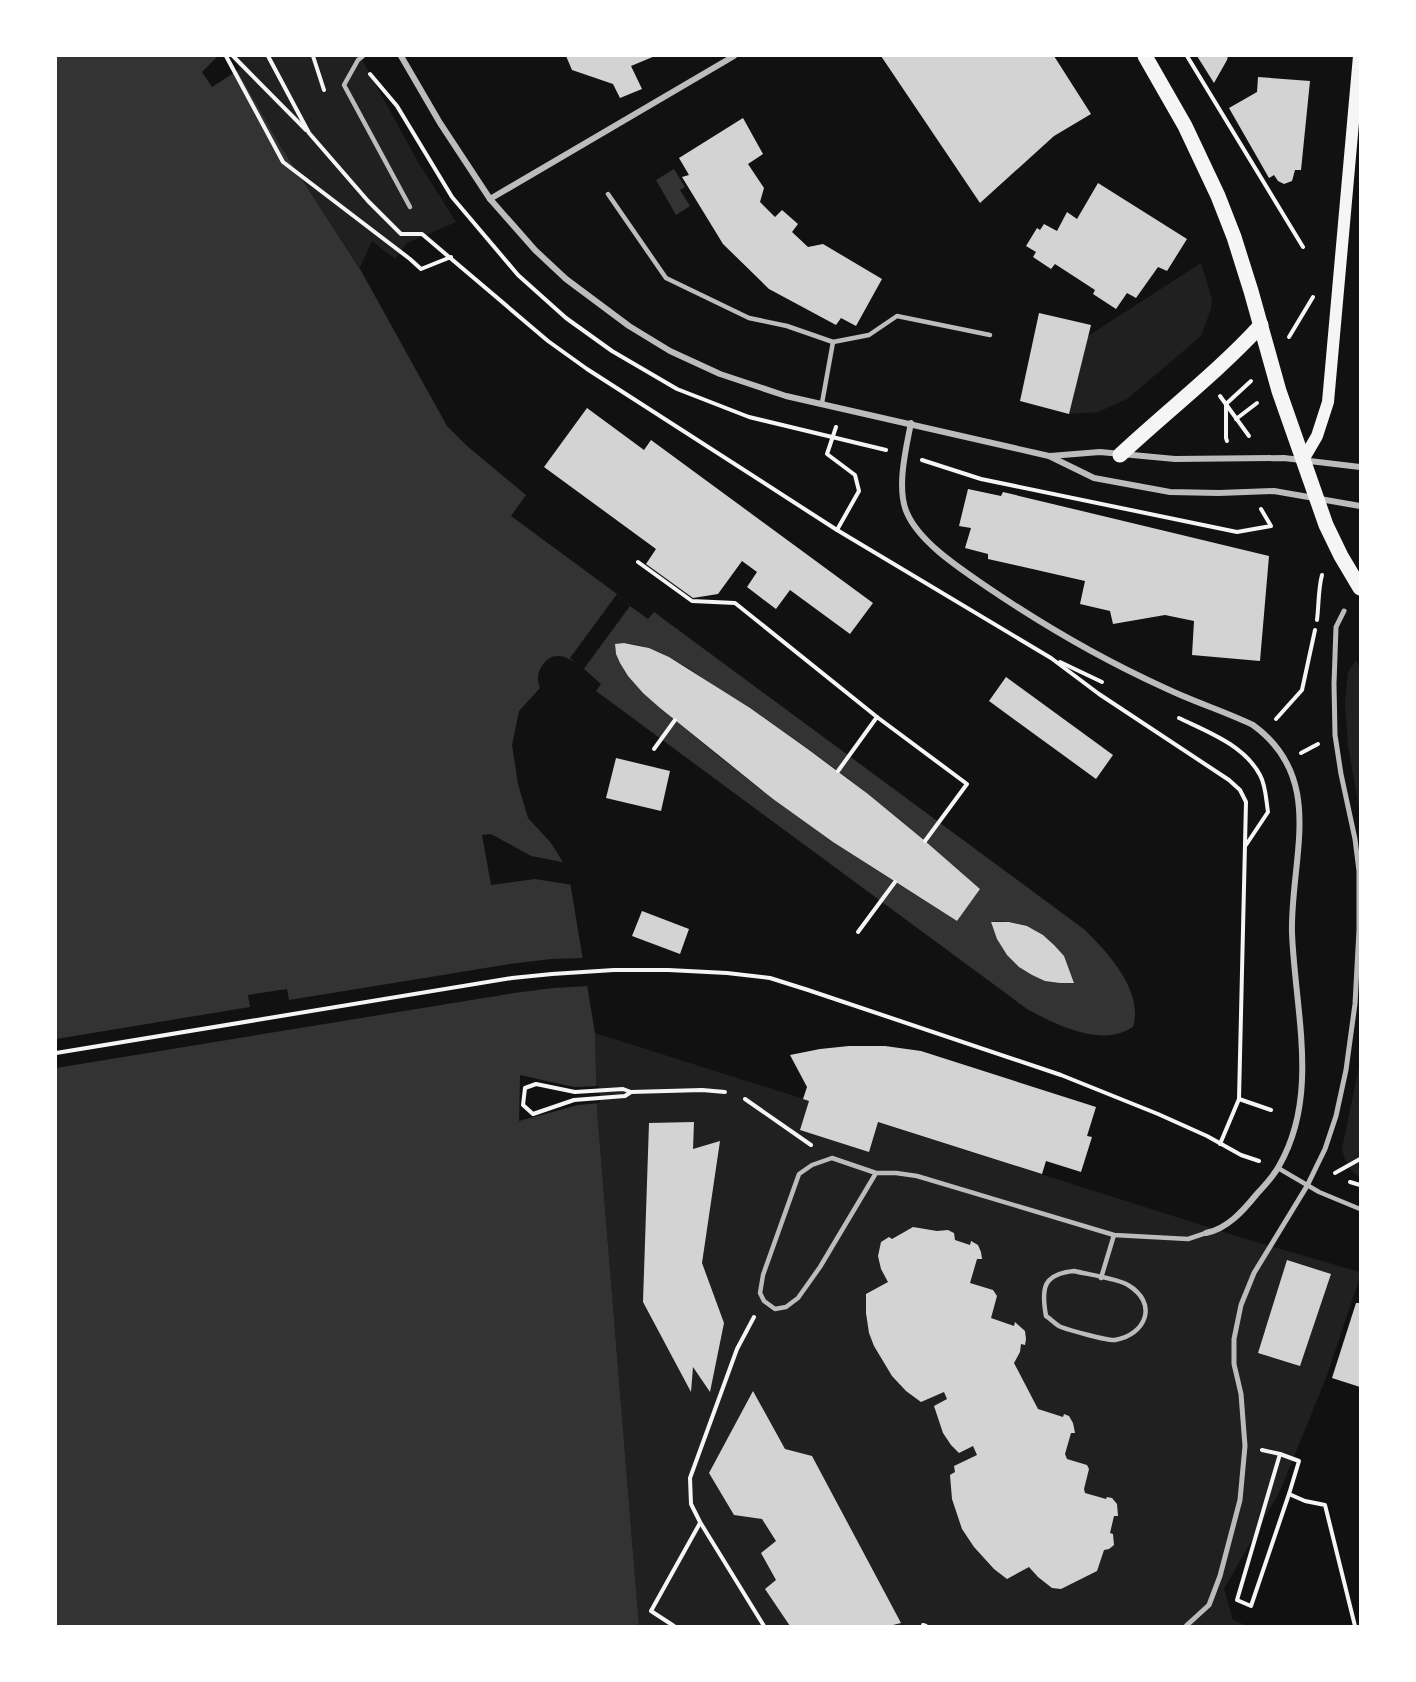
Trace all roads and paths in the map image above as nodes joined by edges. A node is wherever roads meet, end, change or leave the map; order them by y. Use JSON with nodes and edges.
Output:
{"nodes":[{"id":1,"x":226,"y":56,"type":"edge"},
{"id":2,"x":233,"y":56,"type":"edge"},
{"id":3,"x":268,"y":56,"type":"edge"},
{"id":4,"x":363,"y":56,"type":"edge"},
{"id":5,"x":401,"y":56,"type":"edge"},
{"id":6,"x":734,"y":56,"type":"edge"},
{"id":7,"x":1145,"y":56,"type":"edge"},
{"id":8,"x":1187,"y":56,"type":"edge"},
{"id":9,"x":1359,"y":56,"type":"edge"},
{"id":10,"x":309,"y":133,"type":"junction"},
{"id":11,"x":608,"y":194,"type":"dead end"},
{"id":12,"x":490,"y":199,"type":"junction"},
{"id":13,"x":410,"y":207,"type":"dead end"},
{"id":14,"x":1303,"y":247,"type":"dead end"},
{"id":15,"x":451,"y":257,"type":"junction"},
{"id":16,"x":1316,"y":290,"type":"dead end"},
{"id":17,"x":1261,"y":324,"type":"junction"},
{"id":18,"x":990,"y":335,"type":"dead end"},
{"id":19,"x":1289,"y":337,"type":"dead end"},
{"id":20,"x":834,"y":342,"type":"junction"},
{"id":21,"x":1254,"y":379,"type":"dead end"},
{"id":22,"x":1215,"y":390,"type":"dead end"},
{"id":23,"x":1261,"y":400,"type":"dead end"},
{"id":24,"x":822,"y":404,"type":"junction"},
{"id":25,"x":1226,"y":404,"type":"junction"},
{"id":26,"x":1236,"y":419,"type":"junction"},
{"id":27,"x":911,"y":423,"type":"junction"},
{"id":28,"x":836,"y":426,"type":"dead end"},
{"id":29,"x":1249,"y":436,"type":"dead end"},
{"id":30,"x":833,"y":437,"type":"junction"},
{"id":31,"x":1226,"y":438,"type":"dead end"},
{"id":32,"x":906,"y":455,"type":"junction"},
{"id":33,"x":1120,"y":455,"type":"junction"},
{"id":34,"x":1049,"y":456,"type":"junction"},
{"id":35,"x":1303,"y":460,"type":"junction"},
{"id":36,"x":1360,"y":467,"type":"edge"},
{"id":37,"x":1316,"y":497,"type":"junction"},
{"id":38,"x":1259,"y":506,"type":"dead end"},
{"id":39,"x":1360,"y":506,"type":"edge"},
{"id":40,"x":837,"y":530,"type":"junction"},
{"id":41,"x":638,"y":562,"type":"dead end"},
{"id":42,"x":1322,"y":575,"type":"dead end"},
{"id":43,"x":1360,"y":588,"type":"edge"},
{"id":44,"x":1344,"y":611,"type":"dead end"},
{"id":45,"x":1051,"y":658,"type":"junction"},
{"id":46,"x":1104,"y":683,"type":"dead end"},
{"id":47,"x":876,"y":717,"type":"junction"},
{"id":48,"x":1179,"y":718,"type":"dead end"},
{"id":49,"x":675,"y":720,"type":"dead end"},
{"id":50,"x":1262,"y":732,"type":"junction"},
{"id":51,"x":654,"y":749,"type":"dead end"},
{"id":52,"x":838,"y":771,"type":"dead end"},
{"id":53,"x":925,"y":841,"type":"dead end"},
{"id":54,"x":1245,"y":845,"type":"junction"},
{"id":55,"x":895,"y":882,"type":"dead end"},
{"id":56,"x":858,"y":932,"type":"dead end"},
{"id":57,"x":56,"y":1053,"type":"edge"},
{"id":58,"x":631,"y":1092,"type":"junction"},
{"id":59,"x":725,"y":1092,"type":"dead end"},
{"id":60,"x":745,"y":1099,"type":"dead end"},
{"id":61,"x":1239,"y":1099,"type":"junction"},
{"id":62,"x":1271,"y":1110,"type":"dead end"},
{"id":63,"x":1220,"y":1144,"type":"junction"},
{"id":64,"x":832,"y":1158,"type":"junction"},
{"id":65,"x":1360,"y":1159,"type":"edge"},
{"id":66,"x":1278,"y":1168,"type":"junction"},
{"id":67,"x":876,"y":1173,"type":"junction"},
{"id":68,"x":1329,"y":1176,"type":"dead end"},
{"id":69,"x":1307,"y":1186,"type":"junction"},
{"id":70,"x":1360,"y":1209,"type":"edge"},
{"id":71,"x":1206,"y":1233,"type":"joint"},
{"id":72,"x":1113,"y":1234,"type":"junction"},
{"id":73,"x":1101,"y":1278,"type":"junction"},
{"id":74,"x":764,"y":1301,"type":"junction"},
{"id":75,"x":1245,"y":1446,"type":"junction"},
{"id":76,"x":1280,"y":1454,"type":"junction"},
{"id":77,"x":1289,"y":1494,"type":"junction"},
{"id":78,"x":700,"y":1522,"type":"junction"},
{"id":79,"x":674,"y":1626,"type":"edge"},
{"id":80,"x":764,"y":1626,"type":"edge"},
{"id":81,"x":1186,"y":1626,"type":"edge"},
{"id":82,"x":1355,"y":1626,"type":"edge"}],
"edges":[{"from":1,"to":15,"type":"path"},
{"from":2,"to":10,"type":"path"},
{"from":3,"to":10,"type":"path"},
{"from":4,"to":13,"type":"lane"},
{"from":5,"to":12,"type":"street"},
{"from":6,"to":12,"type":"street"},
{"from":7,"to":17,"type":"main road"},
{"from":8,"to":14,"type":"path"},
{"from":9,"to":35,"type":"main road"},
{"from":10,"to":15,"type":"path"},
{"from":11,"to":20,"type":"lane"},
{"from":12,"to":24,"type":"street"},
{"from":15,"to":40,"type":"path"},
{"from":16,"to":19,"type":"path"},
{"from":17,"to":33,"type":"main road"},
{"from":17,"to":35,"type":"main road"},
{"from":18,"to":20,"type":"lane"},
{"from":20,"to":24,"type":"lane"},
{"from":21,"to":25,"type":"path"},
{"from":22,"to":25,"type":"path"},
{"from":23,"to":26,"type":"path"},
{"from":24,"to":27,"type":"street"},
{"from":25,"to":26,"type":"path"},
{"from":25,"to":31,"type":"path"},
{"from":26,"to":29,"type":"path"},
{"from":27,"to":32,"type":"street"},
{"from":27,"to":34,"type":"street"},
{"from":28,"to":30,"type":"path"},
{"from":30,"to":32,"type":"path"},
{"from":30,"to":40,"type":"path"},
{"from":32,"to":38,"type":"path"},
{"from":32,"to":50,"type":"street"},
{"from":33,"to":34,"type":"street"},
{"from":33,"to":35,"type":"street"},
{"from":34,"to":37,"type":"street"},
{"from":35,"to":36,"type":"street"},
{"from":35,"to":37,"type":"main road"},
{"from":37,"to":39,"type":"street"},
{"from":37,"to":43,"type":"main road"},
{"from":40,"to":45,"type":"path"},
{"from":41,"to":47,"type":"path"},
{"from":42,"to":50,"type":"path"},
{"from":44,"to":69,"type":"street"},
{"from":45,"to":46,"type":"path"},
{"from":45,"to":54,"type":"path"},
{"from":47,"to":52,"type":"path"},
{"from":47,"to":53,"type":"path"},
{"from":48,"to":54,"type":"path"},
{"from":49,"to":51,"type":"path"},
{"from":50,"to":66,"type":"street"},
{"from":54,"to":61,"type":"path"},
{"from":55,"to":56,"type":"path"},
{"from":57,"to":63,"type":"path"},
{"from":58,"to":58,"type":"path"},
{"from":58,"to":59,"type":"path"},
{"from":60,"to":64,"type":"path"},
{"from":61,"to":62,"type":"path"},
{"from":61,"to":63,"type":"path"},
{"from":63,"to":66,"type":"path"},
{"from":64,"to":67,"type":"lane"},
{"from":64,"to":74,"type":"lane"},
{"from":65,"to":68,"type":"path"},
{"from":66,"to":69,"type":"lane"},
{"from":66,"to":71,"type":"street"},
{"from":67,"to":72,"type":"lane"},
{"from":67,"to":74,"type":"lane"},
{"from":69,"to":70,"type":"lane"},
{"from":69,"to":75,"type":"street"},
{"from":71,"to":72,"type":"lane"},
{"from":72,"to":73,"type":"lane"},
{"from":73,"to":73,"type":"lane"},
{"from":74,"to":78,"type":"path"},
{"from":75,"to":76,"type":"path"},
{"from":75,"to":81,"type":"street"},
{"from":76,"to":77,"type":"path"},
{"from":76,"to":77,"type":"path"},
{"from":77,"to":82,"type":"path"},
{"from":78,"to":79,"type":"path"},
{"from":78,"to":80,"type":"path"}]}
